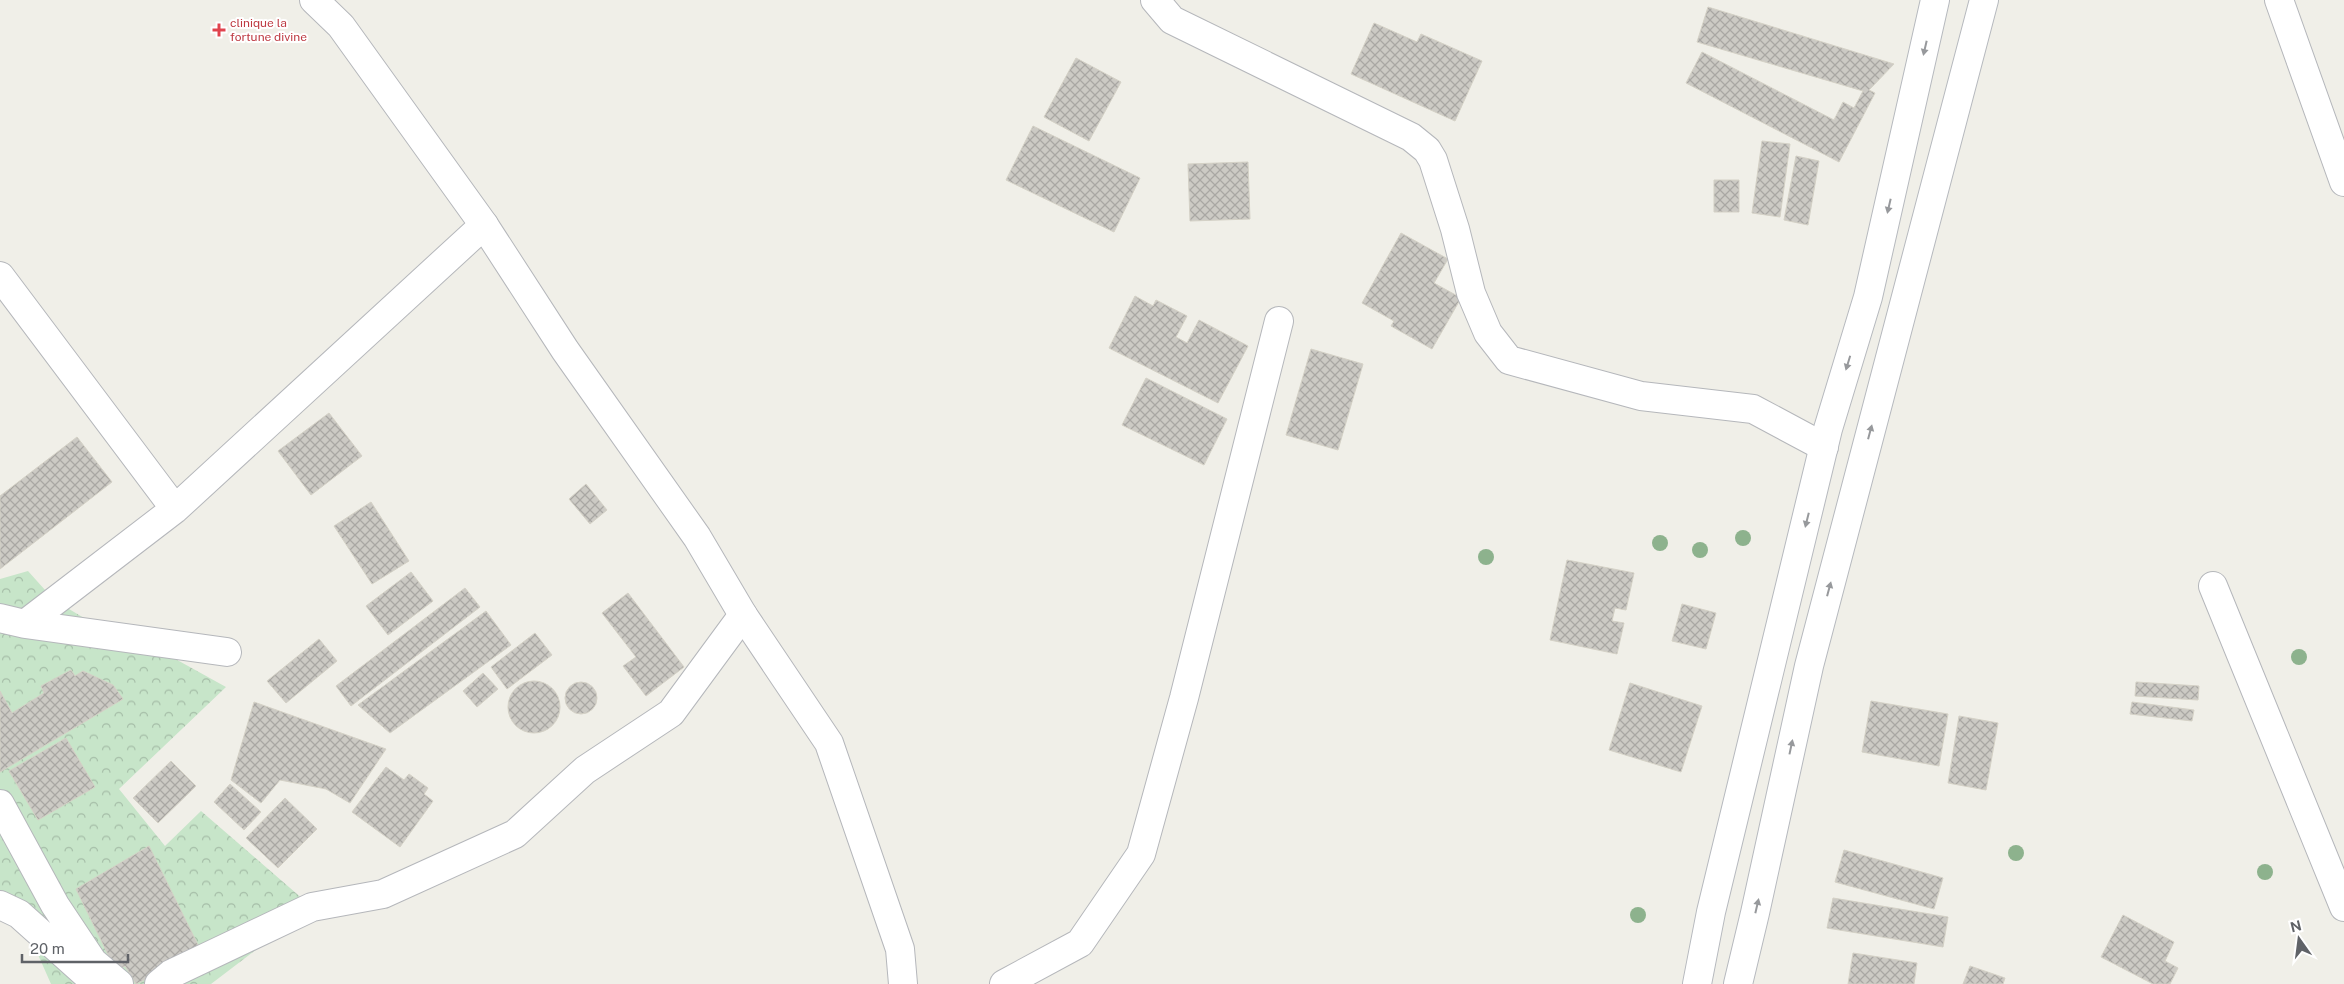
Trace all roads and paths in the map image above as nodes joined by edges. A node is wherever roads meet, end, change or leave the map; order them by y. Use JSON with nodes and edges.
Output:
{"nodes":[{"id":1,"x":314,"y":0,"type":"edge"},
{"id":2,"x":1155,"y":0,"type":"edge"},
{"id":3,"x":1936,"y":0,"type":"edge"},
{"id":4,"x":1984,"y":0,"type":"edge"},
{"id":5,"x":2279,"y":0,"type":"edge"},
{"id":6,"x":2344,"y":182,"type":"edge"},
{"id":7,"x":484,"y":225,"type":"junction"},
{"id":8,"x":0,"y":276,"type":"edge"},
{"id":9,"x":1279,"y":322,"type":"dead end"},
{"id":10,"x":1824,"y":447,"type":"junction"},
{"id":11,"x":176,"y":510,"type":"junction"},
{"id":12,"x":2213,"y":586,"type":"dead end"},
{"id":13,"x":743,"y":615,"type":"junction"},
{"id":14,"x":12,"y":621,"type":"edge"},
{"id":15,"x":227,"y":652,"type":"dead end"},
{"id":16,"x":0,"y":804,"type":"edge"},
{"id":17,"x":2343,"y":901,"type":"edge"},
{"id":18,"x":0,"y":905,"type":"edge"},
{"id":19,"x":100,"y":984,"type":"edge"},
{"id":20,"x":119,"y":984,"type":"edge"},
{"id":21,"x":159,"y":984,"type":"edge"},
{"id":22,"x":903,"y":984,"type":"edge"},
{"id":23,"x":1004,"y":984,"type":"edge"},
{"id":24,"x":1698,"y":984,"type":"edge"},
{"id":25,"x":1738,"y":984,"type":"edge"}],
"edges":[{"from":1,"to":7,"type":"street"},
{"from":2,"to":10,"type":"street"},
{"from":3,"to":10,"type":"street","one_way":true},
{"from":25,"to":4,"type":"street","one_way":true},
{"from":5,"to":6,"type":"street"},
{"from":7,"to":11,"type":"street"},
{"from":7,"to":13,"type":"street"},
{"from":8,"to":11,"type":"street"},
{"from":9,"to":23,"type":"street"},
{"from":10,"to":24,"type":"street","one_way":true},
{"from":11,"to":14,"type":"street"},
{"from":12,"to":17,"type":"street"},
{"from":13,"to":21,"type":"street"},
{"from":13,"to":22,"type":"street"},
{"from":14,"to":15,"type":"street"},
{"from":16,"to":20,"type":"street"},
{"from":18,"to":19,"type":"street"}]}
